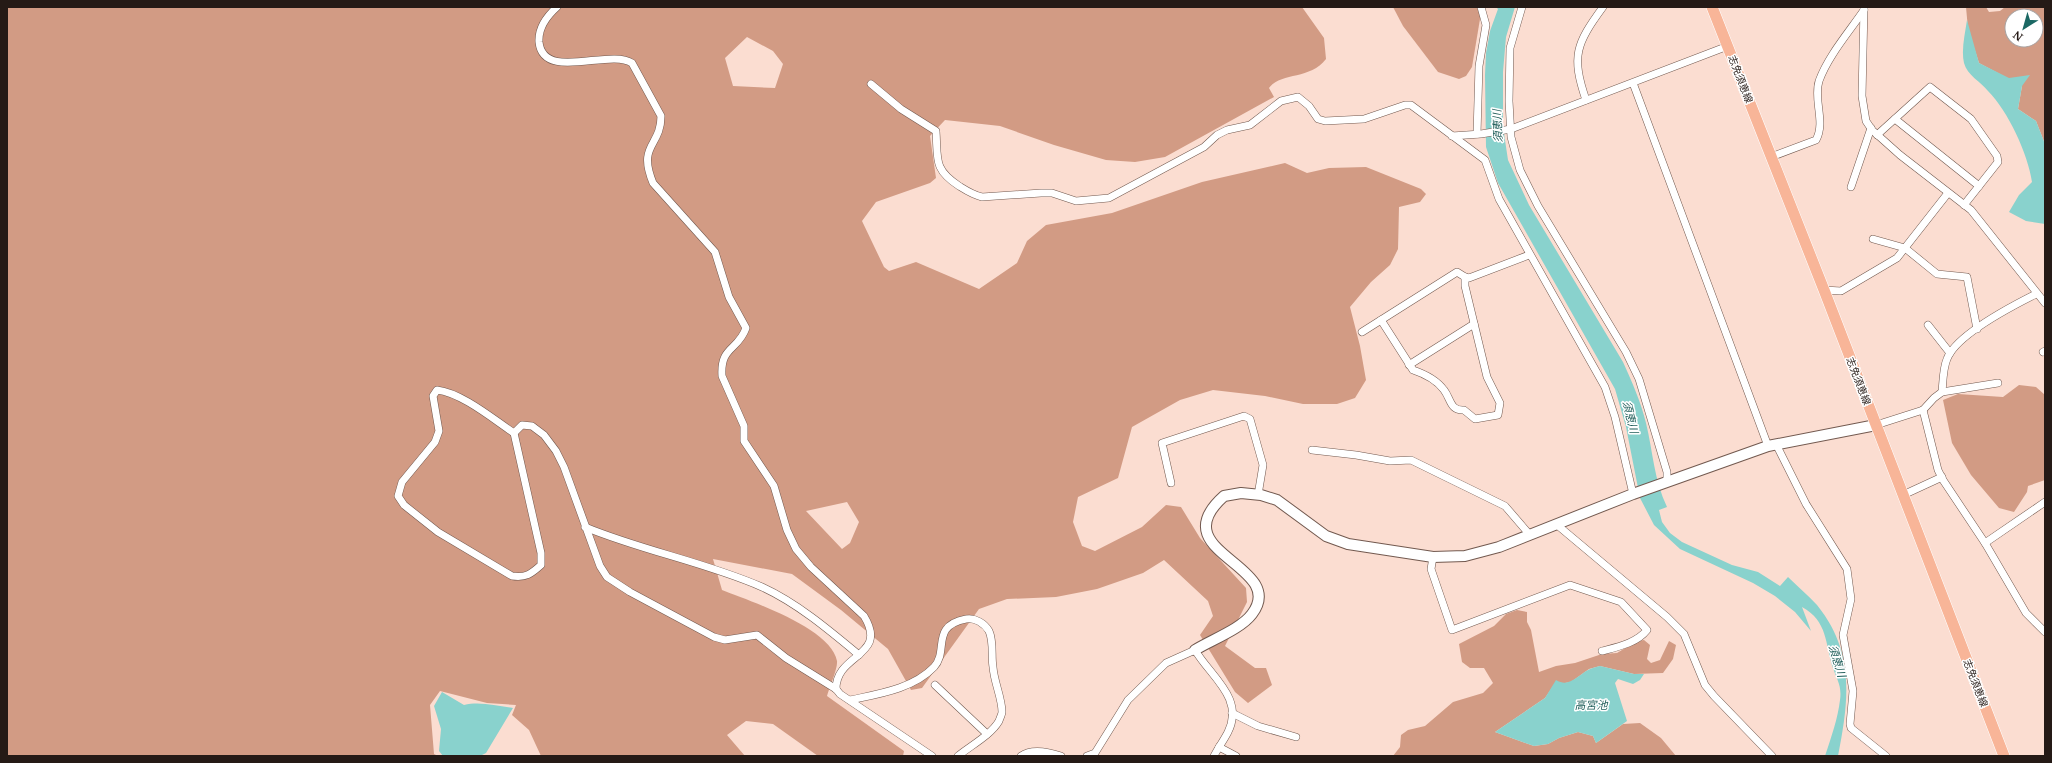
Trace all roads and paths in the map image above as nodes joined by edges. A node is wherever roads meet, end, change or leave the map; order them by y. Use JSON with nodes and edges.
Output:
{"nodes":[{"id":1,"x":557,"y":7,"type":"edge"},
{"id":2,"x":1481,"y":7,"type":"edge"},
{"id":3,"x":1522,"y":7,"type":"edge"},
{"id":4,"x":1603,"y":7,"type":"edge"},
{"id":5,"x":1712,"y":7,"type":"edge"},
{"id":6,"x":1864,"y":9,"type":"edge"},
{"id":7,"x":1728,"y":46,"type":"junction"},
{"id":8,"x":1633,"y":83,"type":"junction"},
{"id":9,"x":871,"y":84,"type":"dead end"},
{"id":10,"x":1586,"y":100,"type":"junction"},
{"id":11,"x":1895,"y":119,"type":"junction"},
{"id":12,"x":1871,"y":128,"type":"junction"},
{"id":13,"x":1511,"y":129,"type":"junction"},
{"id":14,"x":1479,"y":134,"type":"junction"},
{"id":15,"x":1877,"y":135,"type":"junction"},
{"id":16,"x":1452,"y":136,"type":"junction"},
{"id":17,"x":1771,"y":157,"type":"junction"},
{"id":18,"x":1979,"y":186,"type":"junction"},
{"id":19,"x":1851,"y":187,"type":"dead end"},
{"id":20,"x":1948,"y":193,"type":"junction"},
{"id":21,"x":1964,"y":205,"type":"junction"},
{"id":22,"x":1873,"y":239,"type":"dead end"},
{"id":23,"x":1905,"y":248,"type":"junction"},
{"id":24,"x":1529,"y":255,"type":"junction"},
{"id":25,"x":1465,"y":277,"type":"junction"},
{"id":26,"x":1824,"y":290,"type":"junction"},
{"id":27,"x":2036,"y":294,"type":"junction"},
{"id":28,"x":2045,"y":303,"type":"edge"},
{"id":29,"x":1381,"y":320,"type":"junction"},
{"id":30,"x":1474,"y":324,"type":"junction"},
{"id":31,"x":1928,"y":325,"type":"dead end"},
{"id":32,"x":1976,"y":329,"type":"junction"},
{"id":33,"x":1362,"y":332,"type":"dead end"},
{"id":34,"x":1950,"y":352,"type":"junction"},
{"id":35,"x":1409,"y":365,"type":"junction"},
{"id":36,"x":1998,"y":383,"type":"dead end"},
{"id":37,"x":1942,"y":392,"type":"junction"},
{"id":38,"x":1923,"y":410,"type":"junction"},
{"id":39,"x":1876,"y":425,"type":"junction"},
{"id":40,"x":514,"y":433,"type":"junction"},
{"id":41,"x":1772,"y":445,"type":"junction"},
{"id":42,"x":1312,"y":450,"type":"dead end"},
{"id":43,"x":1942,"y":477,"type":"junction"},
{"id":44,"x":1171,"y":483,"type":"dead end"},
{"id":45,"x":1664,"y":483,"type":"junction"},
{"id":46,"x":1635,"y":494,"type":"junction"},
{"id":47,"x":1258,"y":495,"type":"junction"},
{"id":48,"x":1903,"y":495,"type":"junction"},
{"id":49,"x":2045,"y":502,"type":"edge"},
{"id":50,"x":1556,"y":524,"type":"junction"},
{"id":51,"x":585,"y":527,"type":"junction"},
{"id":52,"x":1530,"y":535,"type":"junction"},
{"id":53,"x":1985,"y":543,"type":"junction"},
{"id":54,"x":1433,"y":557,"type":"junction"},
{"id":55,"x":2045,"y":632,"type":"edge"},
{"id":56,"x":1195,"y":650,"type":"junction"},
{"id":57,"x":1602,"y":651,"type":"dead end"},
{"id":58,"x":859,"y":655,"type":"junction"},
{"id":59,"x":935,"y":685,"type":"dead end"},
{"id":60,"x":836,"y":689,"type":"junction"},
{"id":61,"x":850,"y":700,"type":"junction"},
{"id":62,"x":1232,"y":713,"type":"junction"},
{"id":63,"x":987,"y":734,"type":"junction"},
{"id":64,"x":1296,"y":737,"type":"dead end"},
{"id":65,"x":1219,"y":747,"type":"junction"},
{"id":66,"x":932,"y":756,"type":"edge"},
{"id":67,"x":958,"y":756,"type":"edge"},
{"id":68,"x":1021,"y":756,"type":"edge"},
{"id":69,"x":1061,"y":756,"type":"edge"},
{"id":70,"x":1087,"y":756,"type":"edge"},
{"id":71,"x":1214,"y":756,"type":"edge"},
{"id":72,"x":1236,"y":756,"type":"edge"},
{"id":73,"x":1772,"y":756,"type":"edge"},
{"id":74,"x":1886,"y":756,"type":"edge"},
{"id":75,"x":2004,"y":756,"type":"edge"}],
"edges":[{"from":1,"to":58,"type":"street"},
{"from":2,"to":14,"type":"street"},
{"from":3,"to":13,"type":"street"},
{"from":4,"to":10,"type":"street"},
{"from":5,"to":7,"type":"main road","name":"志免須恵線"},
{"from":6,"to":12,"type":"street"},
{"from":6,"to":17,"type":"street"},
{"from":7,"to":8,"type":"street"},
{"from":7,"to":17,"type":"main road","name":"志免須恵線"},
{"from":8,"to":10,"type":"street"},
{"from":8,"to":41,"type":"street"},
{"from":9,"to":16,"type":"street"},
{"from":10,"to":13,"type":"street"},
{"from":11,"to":15,"type":"street"},
{"from":11,"to":18,"type":"street"},
{"from":11,"to":18,"type":"street"},
{"from":12,"to":15,"type":"street"},
{"from":12,"to":19,"type":"street"},
{"from":13,"to":14,"type":"street"},
{"from":13,"to":45,"type":"street"},
{"from":14,"to":16,"type":"street"},
{"from":15,"to":20,"type":"street"},
{"from":16,"to":24,"type":"street"},
{"from":17,"to":26,"type":"main road","name":"志免須恵線"},
{"from":18,"to":21,"type":"street"},
{"from":20,"to":21,"type":"street"},
{"from":20,"to":23,"type":"street"},
{"from":21,"to":27,"type":"street"},
{"from":22,"to":23,"type":"street"},
{"from":23,"to":26,"type":"street"},
{"from":23,"to":32,"type":"street"},
{"from":24,"to":25,"type":"street"},
{"from":24,"to":46,"type":"street"},
{"from":25,"to":29,"type":"street"},
{"from":25,"to":30,"type":"street"},
{"from":26,"to":39,"type":"main road","name":"志免須恵線"},
{"from":27,"to":28,"type":"street"},
{"from":27,"to":32,"type":"street"},
{"from":29,"to":33,"type":"street"},
{"from":29,"to":35,"type":"street"},
{"from":30,"to":35,"type":"street"},
{"from":30,"to":35,"type":"street"},
{"from":31,"to":34,"type":"street"},
{"from":32,"to":34,"type":"street"},
{"from":34,"to":37,"type":"street"},
{"from":36,"to":37,"type":"street"},
{"from":37,"to":38,"type":"street"},
{"from":38,"to":39,"type":"street"},
{"from":38,"to":43,"type":"street"},
{"from":39,"to":41,"type":"street"},
{"from":39,"to":48,"type":"main road","name":"志免須恵線"},
{"from":40,"to":40,"type":"street"},
{"from":40,"to":51,"type":"street"},
{"from":41,"to":45,"type":"street"},
{"from":41,"to":74,"type":"street"},
{"from":42,"to":52,"type":"street"},
{"from":43,"to":48,"type":"street"},
{"from":43,"to":53,"type":"street"},
{"from":44,"to":47,"type":"street"},
{"from":45,"to":46,"type":"street"},
{"from":46,"to":50,"type":"street"},
{"from":47,"to":54,"type":"street"},
{"from":47,"to":56,"type":"street"},
{"from":48,"to":75,"type":"main road","name":"志免須恵線"},
{"from":49,"to":53,"type":"street"},
{"from":50,"to":52,"type":"street"},
{"from":50,"to":73,"type":"street"},
{"from":51,"to":58,"type":"street"},
{"from":51,"to":60,"type":"street"},
{"from":52,"to":54,"type":"street"},
{"from":53,"to":55,"type":"street"},
{"from":54,"to":57,"type":"street"},
{"from":56,"to":62,"type":"street"},
{"from":56,"to":70,"type":"street"},
{"from":58,"to":60,"type":"street"},
{"from":59,"to":63,"type":"street"},
{"from":60,"to":61,"type":"street"},
{"from":61,"to":63,"type":"street"},
{"from":61,"to":66,"type":"street"},
{"from":62,"to":64,"type":"street"},
{"from":62,"to":65,"type":"street"},
{"from":63,"to":67,"type":"street"},
{"from":65,"to":71,"type":"street"},
{"from":65,"to":72,"type":"street"},
{"from":68,"to":69,"type":"street"}]}
